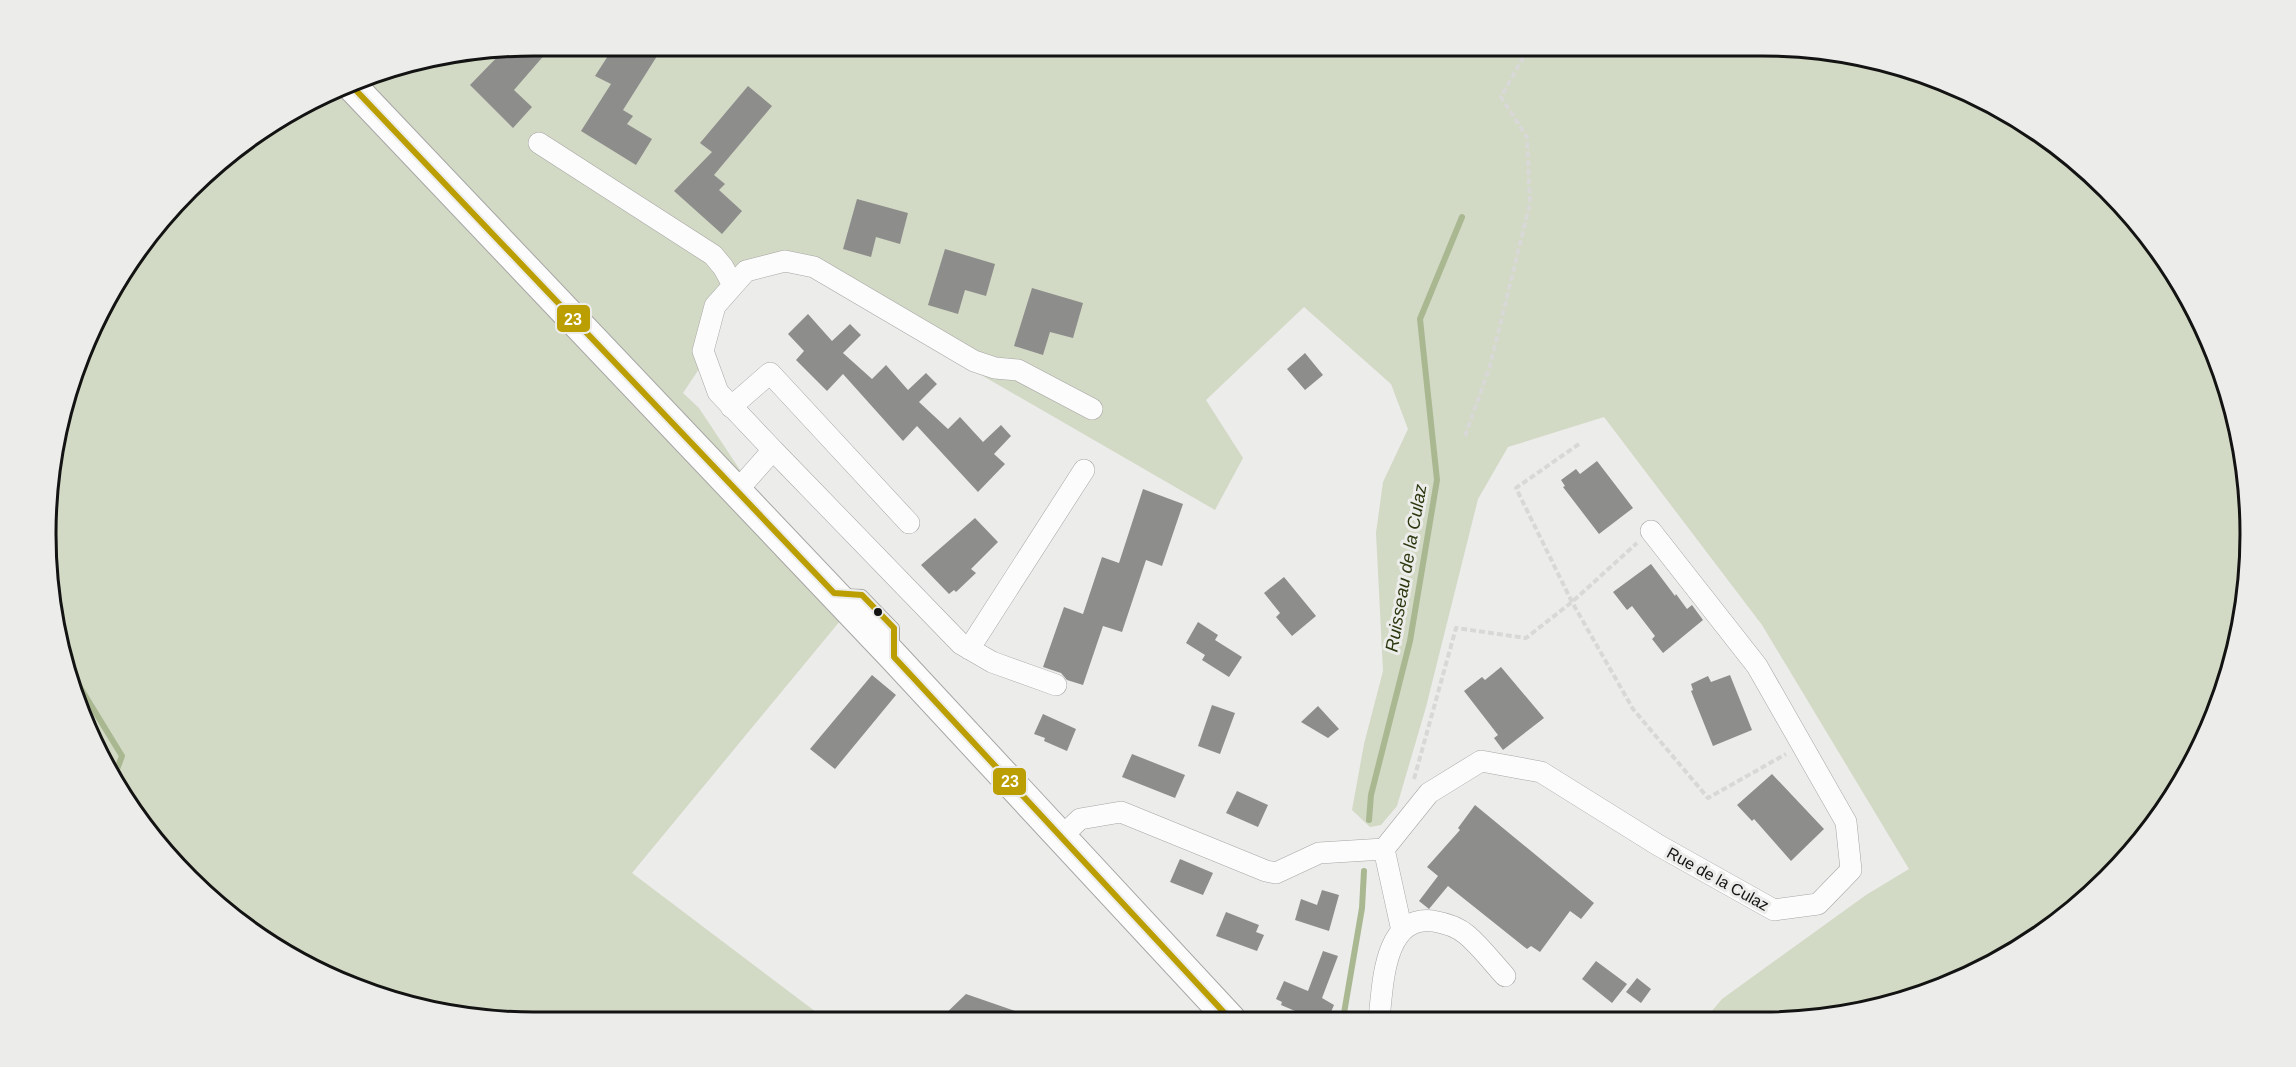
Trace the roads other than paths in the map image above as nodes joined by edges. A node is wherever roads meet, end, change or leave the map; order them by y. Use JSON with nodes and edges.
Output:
{"nodes":[{"id":1,"x":356,"y":90,"type":"edge"},
{"id":2,"x":540,"y":143,"type":"dead end"},
{"id":3,"x":733,"y":285,"type":"junction"},
{"id":4,"x":731,"y":406,"type":"junction"},
{"id":5,"x":1092,"y":409,"type":"dead end"},
{"id":6,"x":773,"y":450,"type":"junction"},
{"id":7,"x":1084,"y":470,"type":"dead end"},
{"id":8,"x":743,"y":483,"type":"dead end"},
{"id":9,"x":909,"y":523,"type":"dead end"},
{"id":10,"x":1651,"y":531,"type":"road end"},
{"id":11,"x":969,"y":649,"type":"junction"},
{"id":12,"x":1056,"y":685,"type":"dead end"},
{"id":13,"x":1061,"y":837,"type":"junction"},
{"id":14,"x":1384,"y":849,"type":"junction"},
{"id":15,"x":1402,"y":931,"type":"junction"},
{"id":16,"x":1505,"y":976,"type":"dead end"},
{"id":17,"x":1224,"y":1012,"type":"edge"},
{"id":18,"x":1380,"y":1012,"type":"edge"}],
"edges":[{"from":1,"to":13,"type":"street"},
{"from":2,"to":3,"type":"street"},
{"from":3,"to":4,"type":"street"},
{"from":3,"to":5,"type":"street"},
{"from":4,"to":6,"type":"street"},
{"from":4,"to":9,"type":"street"},
{"from":6,"to":8,"type":"street"},
{"from":6,"to":11,"type":"street"},
{"from":7,"to":11,"type":"street"},
{"from":10,"to":14,"type":"street","name":"Rue de la Culaz"},
{"from":11,"to":12,"type":"street"},
{"from":13,"to":14,"type":"street"},
{"from":13,"to":17,"type":"street"},
{"from":14,"to":15,"type":"street"},
{"from":15,"to":16,"type":"street"},
{"from":15,"to":18,"type":"street"}]}
